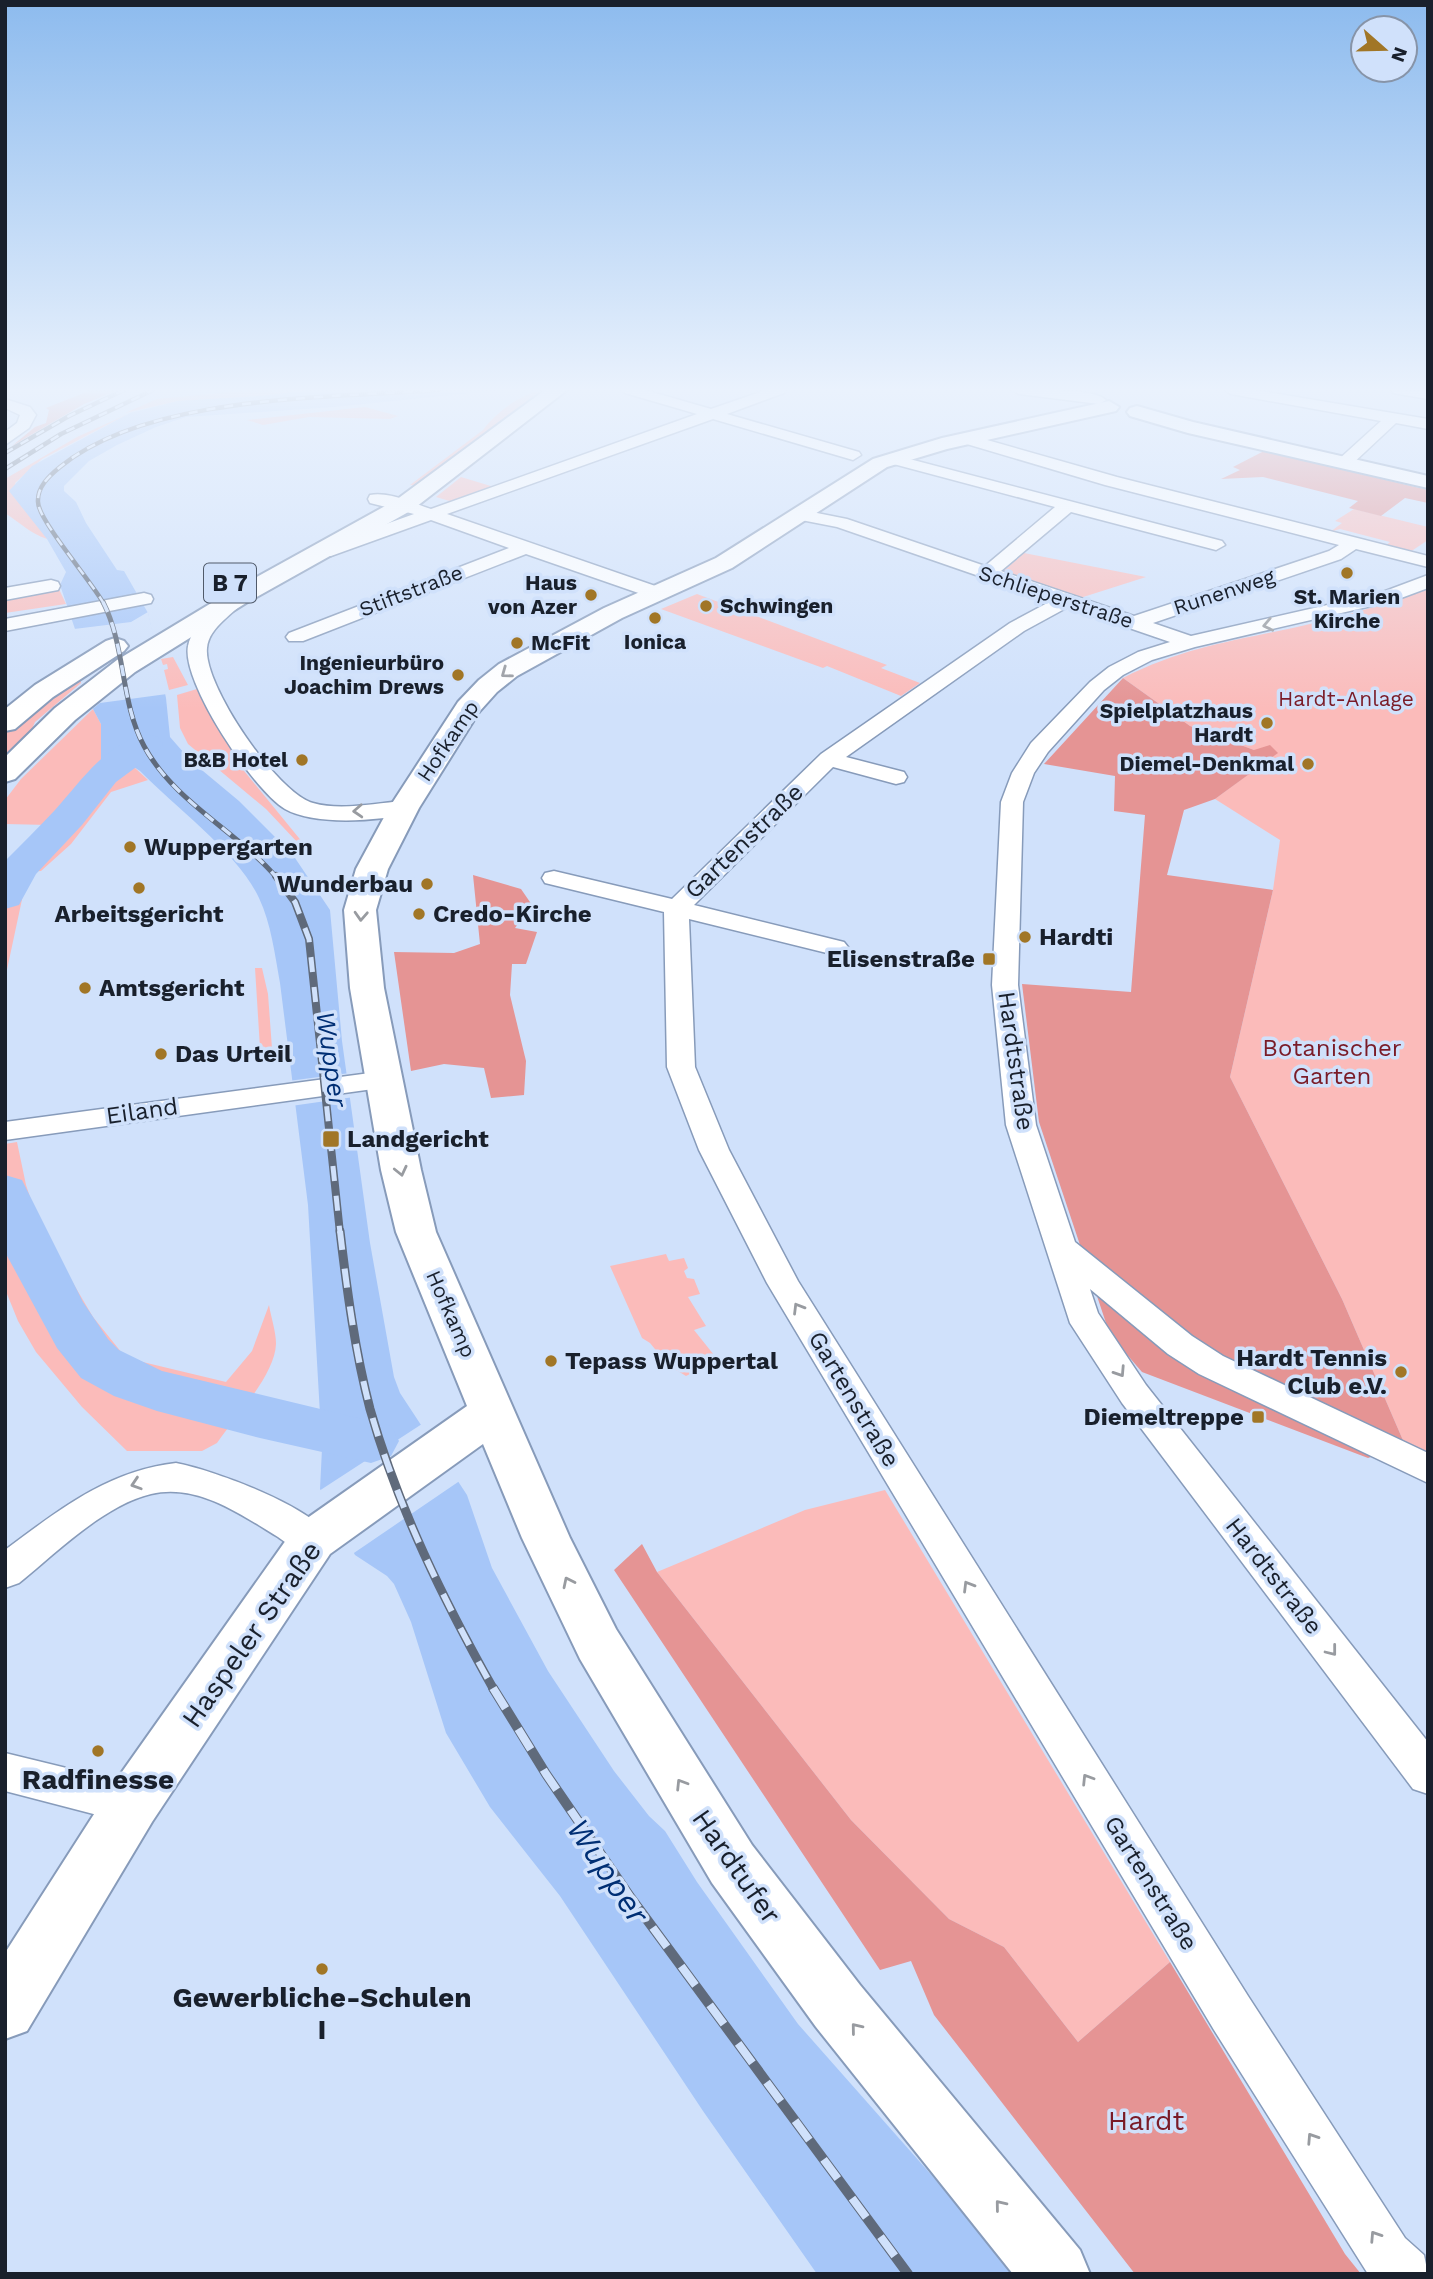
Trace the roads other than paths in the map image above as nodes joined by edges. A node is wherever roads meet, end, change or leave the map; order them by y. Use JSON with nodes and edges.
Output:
{"nodes":[{"id":1,"x":392,"y":496,"type":"edge"},
{"id":2,"x":398,"y":496,"type":"edge"},
{"id":3,"x":402,"y":496,"type":"edge"},
{"id":4,"x":479,"y":496,"type":"edge"},
{"id":5,"x":827,"y":496,"type":"edge"},
{"id":6,"x":1028,"y":496,"type":"edge"},
{"id":7,"x":1171,"y":496,"type":"edge"},
{"id":8,"x":1067,"y":506,"type":"junction"},
{"id":9,"x":429,"y":514,"type":"junction"},
{"id":10,"x":802,"y":514,"type":"junction"},
{"id":11,"x":1353,"y":543,"type":"junction"},
{"id":12,"x":1216,"y":545,"type":"dead end"},
{"id":13,"x":527,"y":547,"type":"junction"},
{"id":14,"x":295,"y":556,"type":"junction"},
{"id":15,"x":1428,"y":562,"type":"edge"},
{"id":16,"x":987,"y":574,"type":"junction"},
{"id":17,"x":1428,"y":582,"type":"edge"},
{"id":18,"x":51,"y":586,"type":"dead end"},
{"id":19,"x":657,"y":593,"type":"junction"},
{"id":20,"x":5,"y":594,"type":"edge"},
{"id":21,"x":237,"y":598,"type":"junction"},
{"id":22,"x":1066,"y":600,"type":"junction"},
{"id":23,"x":1133,"y":623,"type":"junction"},
{"id":24,"x":5,"y":625,"type":"edge"},
{"id":25,"x":151,"y":626,"type":"junction"},
{"id":26,"x":296,"y":637,"type":"dead end"},
{"id":27,"x":1190,"y":642,"type":"junction"},
{"id":28,"x":87,"y":684,"type":"junction"},
{"id":29,"x":5,"y":723,"type":"edge"},
{"id":30,"x":829,"y":759,"type":"junction"},
{"id":31,"x":5,"y":773,"type":"edge"},
{"id":32,"x":896,"y":777,"type":"dead end"},
{"id":33,"x":404,"y":808,"type":"junction"},
{"id":34,"x":554,"y":878,"type":"dead end"},
{"id":35,"x":676,"y":909,"type":"junction"},
{"id":36,"x":835,"y":947,"type":"dead end"},
{"id":37,"x":371,"y":1082,"type":"junction"},
{"id":38,"x":10,"y":1130,"type":"edge"},
{"id":39,"x":1061,"y":1248,"type":"junction"},
{"id":40,"x":493,"y":1410,"type":"junction"},
{"id":41,"x":1428,"y":1469,"type":"edge"},
{"id":42,"x":324,"y":1532,"type":"junction"},
{"id":43,"x":5,"y":1572,"type":"edge"},
{"id":44,"x":5,"y":1772,"type":"edge"},
{"id":45,"x":1428,"y":1775,"type":"edge"},
{"id":46,"x":132,"y":1804,"type":"junction"},
{"id":47,"x":5,"y":2009,"type":"edge"},
{"id":48,"x":1056,"y":2274,"type":"edge"},
{"id":49,"x":1405,"y":2274,"type":"edge"}],
"edges":[{"from":1,"to":14,"type":"street","number":"B 7"},
{"from":2,"to":14,"type":"street","number":"B 7"},
{"from":3,"to":9,"type":"street"},
{"from":4,"to":9,"type":"street"},
{"from":5,"to":10,"type":"street","name":"Hofkamp"},
{"from":6,"to":8,"type":"street"},
{"from":7,"to":11,"type":"street"},
{"from":8,"to":12,"type":"street"},
{"from":8,"to":16,"type":"street"},
{"from":9,"to":13,"type":"street"},
{"from":9,"to":14,"type":"street"},
{"from":10,"to":16,"type":"street","name":"Schlieperstraße"},
{"from":10,"to":19,"type":"street","name":"Hofkamp"},
{"from":11,"to":15,"type":"street"},
{"from":11,"to":23,"type":"street","name":"Runenweg"},
{"from":13,"to":19,"type":"street"},
{"from":13,"to":26,"type":"street","name":"Stiftstraße"},
{"from":14,"to":21,"type":"street","number":"B 7"},
{"from":14,"to":25,"type":"street","number":"B 7"},
{"from":16,"to":22,"type":"street","name":"Schlieperstraße"},
{"from":17,"to":27,"type":"street","name":"Hardtstraße","one_way":true},
{"from":18,"to":20,"type":"street"},
{"from":19,"to":33,"type":"street","name":"Hofkamp","one_way":true},
{"from":21,"to":25,"type":"street","number":"B 7"},
{"from":33,"to":21,"type":"street","one_way":true},
{"from":22,"to":23,"type":"street","name":"Schlieperstraße"},
{"from":22,"to":30,"type":"street","name":"Gartenstraße"},
{"from":23,"to":27,"type":"street","name":"Schlieperstraße"},
{"from":24,"to":25,"type":"street"},
{"from":25,"to":28,"type":"street","number":"B 7"},
{"from":27,"to":39,"type":"street","name":"Hardtstraße"},
{"from":28,"to":29,"type":"street","number":"B 7"},
{"from":28,"to":31,"type":"street","number":"B 7"},
{"from":30,"to":32,"type":"street"},
{"from":30,"to":35,"type":"street","name":"Gartenstraße"},
{"from":33,"to":37,"type":"street","name":"Hofkamp","one_way":true},
{"from":34,"to":35,"type":"street"},
{"from":35,"to":36,"type":"street"},
{"from":49,"to":35,"type":"street","name":"Gartenstraße","one_way":true},
{"from":37,"to":38,"type":"street","name":"Eiland"},
{"from":37,"to":40,"type":"street","name":"Hofkamp","one_way":true},
{"from":39,"to":41,"type":"street"},
{"from":39,"to":45,"type":"street","name":"Hardtstraße","one_way":true},
{"from":40,"to":42,"type":"street","name":"Haspeler Straße"},
{"from":48,"to":40,"type":"street","name":"Hardtufer","one_way":true},
{"from":42,"to":43,"type":"street","one_way":true},
{"from":42,"to":46,"type":"street","name":"Haspeler Straße"},
{"from":44,"to":46,"type":"street"},
{"from":46,"to":47,"type":"street","name":"Haspeler Straße"}]}
